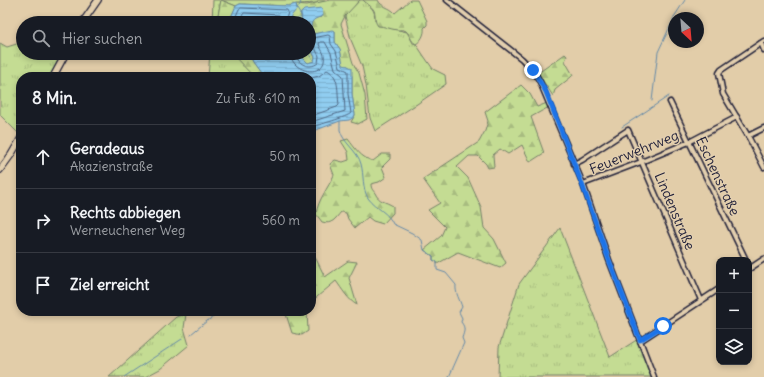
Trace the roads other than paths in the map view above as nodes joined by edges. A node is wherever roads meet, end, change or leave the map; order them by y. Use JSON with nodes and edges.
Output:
{"nodes":[{"id":1,"x":98,"y":0,"type":"edge"},
{"id":2,"x":447,"y":0,"type":"edge"},
{"id":3,"x":87,"y":16,"type":"edge"},
{"id":4,"x":762,"y":42,"type":"edge"},
{"id":5,"x":764,"y":50,"type":"edge"},
{"id":6,"x":62,"y":60,"type":"edge"},
{"id":7,"x":56,"y":72,"type":"edge"},
{"id":8,"x":670,"y":102,"type":"dead end"},
{"id":9,"x":737,"y":117,"type":"junction"},
{"id":10,"x":764,"y":128,"type":"edge"},
{"id":11,"x":748,"y":136,"type":"junction"},
{"id":12,"x":689,"y":142,"type":"junction"},
{"id":13,"x":16,"y":146,"type":"edge"},
{"id":14,"x":642,"y":162,"type":"junction"},
{"id":15,"x":574,"y":164,"type":"junction"},
{"id":16,"x":764,"y":167,"type":"edge"},
{"id":17,"x":0,"y":170,"type":"edge"},
{"id":18,"x":582,"y":184,"type":"junction"},
{"id":19,"x":745,"y":257,"type":"edge"},
{"id":20,"x":764,"y":259,"type":"edge"},
{"id":21,"x":752,"y":266,"type":"edge"},
{"id":22,"x":716,"y":290,"type":"edge"},
{"id":23,"x":701,"y":300,"type":"junction"},
{"id":24,"x":640,"y":340,"type":"junction"},
{"id":25,"x":654,"y":377,"type":"edge"}],
"edges":[{"from":1,"to":3,"type":"street"},
{"from":2,"to":15,"type":"street"},
{"from":4,"to":5,"type":"street"},
{"from":4,"to":9,"type":"street"},
{"from":6,"to":7,"type":"street"},
{"from":8,"to":12,"type":"street","name":"Eschenstraße"},
{"from":9,"to":11,"type":"street"},
{"from":9,"to":12,"type":"street","name":"Feuerwehrweg"},
{"from":10,"to":11,"type":"street"},
{"from":11,"to":16,"type":"street"},
{"from":12,"to":14,"type":"street","name":"Feuerwehrweg"},
{"from":12,"to":19,"type":"street","name":"Eschenstraße"},
{"from":13,"to":17,"type":"street"},
{"from":14,"to":15,"type":"street","name":"Lindenstraße"},
{"from":14,"to":18,"type":"street","name":"Feuerwehrweg"},
{"from":14,"to":23,"type":"street","name":"Lindenstraße"},
{"from":15,"to":18,"type":"street"},
{"from":18,"to":24,"type":"street"},
{"from":20,"to":21,"type":"street"},
{"from":22,"to":23,"type":"street"},
{"from":23,"to":24,"type":"street"},
{"from":24,"to":25,"type":"street"}]}
